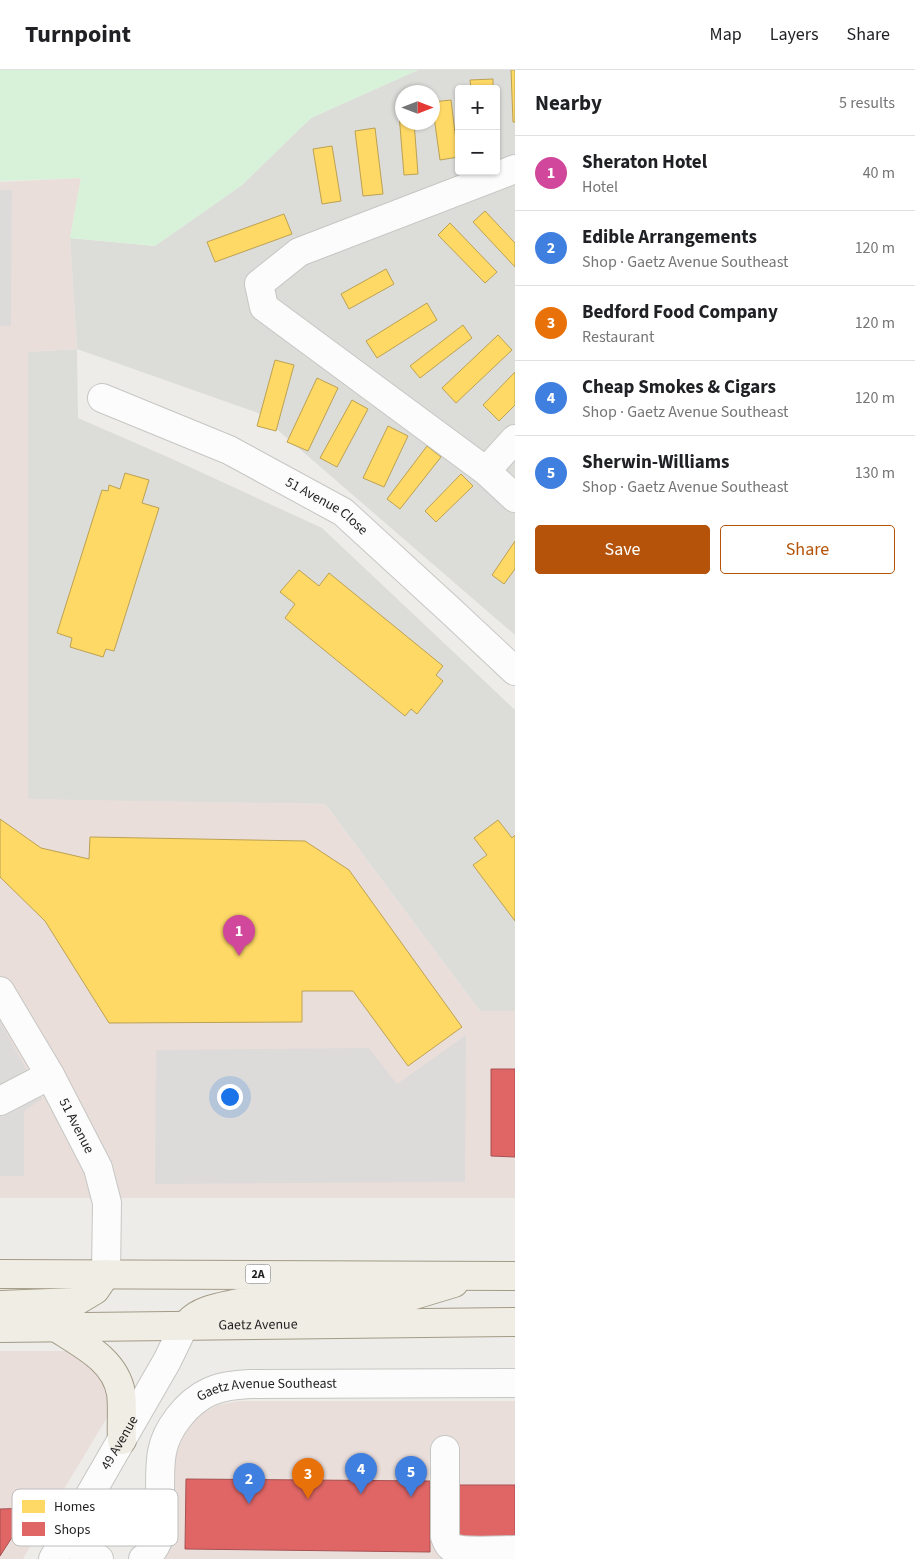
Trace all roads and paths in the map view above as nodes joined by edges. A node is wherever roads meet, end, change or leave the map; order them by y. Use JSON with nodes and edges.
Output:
{"nodes":[{"id":1,"x":515,"y":169,"type":"edge"},
{"id":2,"x":102,"y":398,"type":"dead end"},
{"id":3,"x":515,"y":440,"type":"edge"},
{"id":4,"x":486,"y":471,"type":"junction"},
{"id":5,"x":515,"y":498,"type":"edge"},
{"id":6,"x":515,"y":671,"type":"edge"},
{"id":7,"x":0,"y":991,"type":"edge"},
{"id":8,"x":50,"y":1075,"type":"junction"},
{"id":9,"x":0,"y":1101,"type":"edge"},
{"id":10,"x":0,"y":1274,"type":"edge"},
{"id":11,"x":106,"y":1274,"type":"junction"},
{"id":12,"x":479,"y":1275,"type":"junction"},
{"id":13,"x":515,"y":1276,"type":"edge"},
{"id":14,"x":0,"y":1305,"type":"edge"},
{"id":15,"x":515,"y":1322,"type":"edge"},
{"id":16,"x":184,"y":1326,"type":"junction"},
{"id":17,"x":0,"y":1328,"type":"edge"},
{"id":18,"x":57,"y":1328,"type":"junction"},
{"id":19,"x":515,"y":1384,"type":"edge"},
{"id":20,"x":122,"y":1440,"type":"junction"},
{"id":21,"x":445,"y":1450,"type":"dead end"},
{"id":22,"x":94,"y":1489,"type":"edge"},
{"id":23,"x":162,"y":1489,"type":"edge"},
{"id":24,"x":156,"y":1546,"type":"edge"},
{"id":25,"x":59,"y":1549,"type":"edge"},
{"id":26,"x":515,"y":1550,"type":"edge"},
{"id":27,"x":147,"y":1558,"type":"edge"},
{"id":28,"x":99,"y":1559,"type":"edge"}],
"edges":[{"from":1,"to":4,"type":"street"},
{"from":2,"to":6,"type":"street","name":"51 Avenue Close"},
{"from":3,"to":4,"type":"street"},
{"from":4,"to":5,"type":"street"},
{"from":7,"to":8,"type":"street","name":"51 Avenue"},
{"from":8,"to":9,"type":"street"},
{"from":8,"to":11,"type":"street","name":"51 Avenue"},
{"from":10,"to":11,"type":"main road","number":"2A"},
{"from":11,"to":12,"type":"main road","number":"2A"},
{"from":11,"to":14,"type":"main road"},
{"from":12,"to":13,"type":"main road","number":"2A"},
{"from":12,"to":16,"type":"main road"},
{"from":15,"to":16,"type":"main road","name":"Gaetz Avenue"},
{"from":16,"to":18,"type":"main road","name":"Gaetz Avenue"},
{"from":16,"to":20,"type":"street","name":"49 Avenue"},
{"from":17,"to":18,"type":"main road","name":"Gaetz Avenue"},
{"from":18,"to":20,"type":"main road"},
{"from":19,"to":23,"type":"street","name":"Gaetz Avenue Southeast"},
{"from":20,"to":22,"type":"street","name":"49 Avenue"},
{"from":21,"to":26,"type":"street"},
{"from":24,"to":27,"type":"street","name":"Gaetz Avenue Southeast"},
{"from":25,"to":28,"type":"street"}]}
